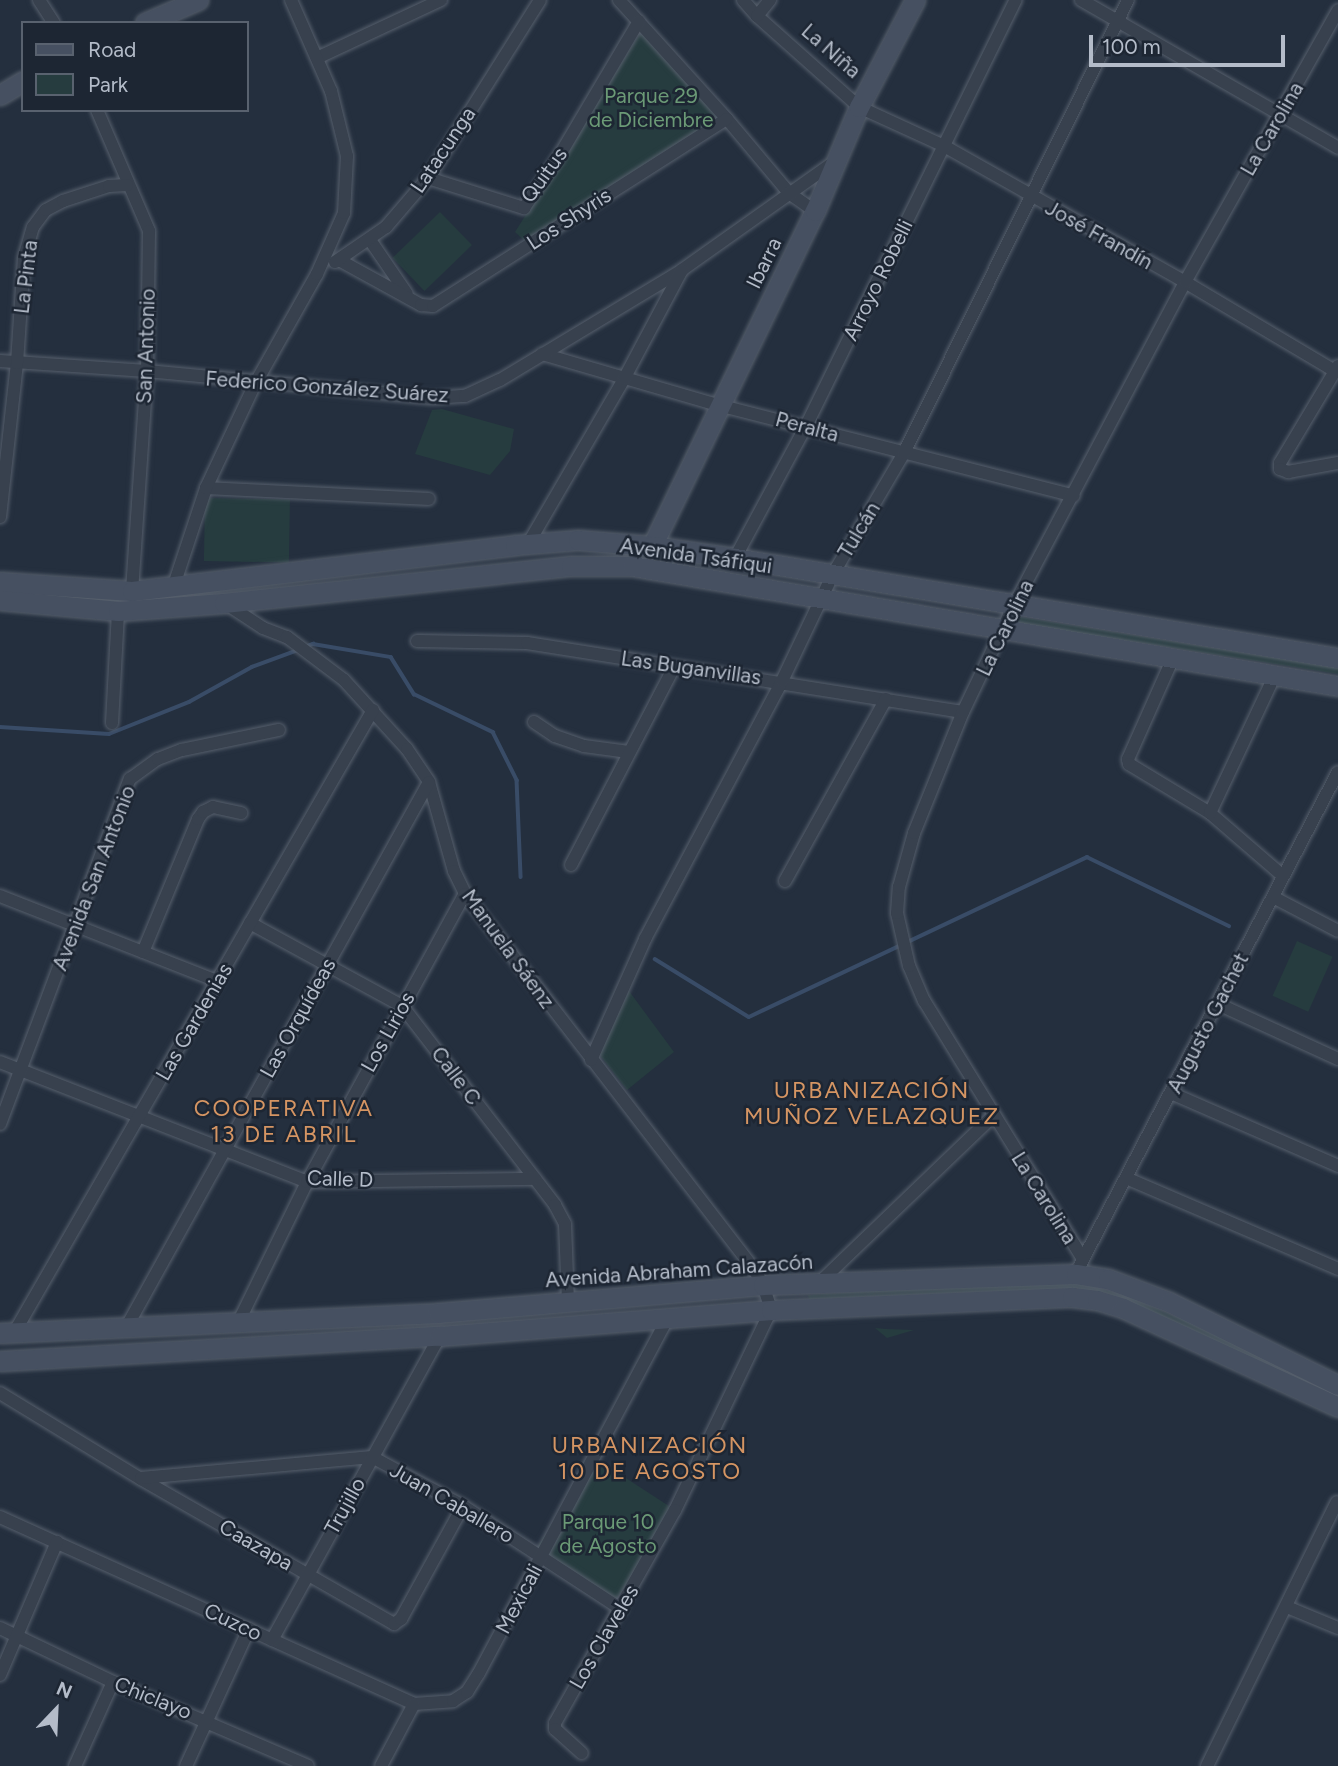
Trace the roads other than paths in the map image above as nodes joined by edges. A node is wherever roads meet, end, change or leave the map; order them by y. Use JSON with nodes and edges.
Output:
{"nodes":[{"id":1,"x":40,"y":0,"type":"edge"},
{"id":2,"x":198,"y":0,"type":"edge"},
{"id":3,"x":291,"y":0,"type":"edge"},
{"id":4,"x":441,"y":0,"type":"edge"},
{"id":5,"x":540,"y":0,"type":"edge"},
{"id":6,"x":619,"y":0,"type":"edge"},
{"id":7,"x":743,"y":0,"type":"edge"},
{"id":8,"x":770,"y":0,"type":"edge"},
{"id":9,"x":915,"y":0,"type":"edge"},
{"id":10,"x":1016,"y":0,"type":"edge"},
{"id":11,"x":1081,"y":0,"type":"edge"},
{"id":12,"x":1128,"y":0,"type":"edge"},
{"id":13,"x":164,"y":7,"type":"edge"},
{"id":14,"x":1338,"y":10,"type":"edge"},
{"id":15,"x":757,"y":16,"type":"junction"},
{"id":16,"x":1117,"y":20,"type":"junction"},
{"id":17,"x":53,"y":21,"type":"edge"},
{"id":18,"x":147,"y":21,"type":"edge"},
{"id":19,"x":639,"y":21,"type":"junction"},
{"id":20,"x":317,"y":58,"type":"junction"},
{"id":21,"x":21,"y":82,"type":"edge"},
{"id":22,"x":0,"y":95,"type":"edge"},
{"id":23,"x":859,"y":107,"type":"junction"},
{"id":24,"x":98,"y":112,"type":"edge"},
{"id":25,"x":1281,"y":115,"type":"junction"},
{"id":26,"x":727,"y":119,"type":"junction"},
{"id":27,"x":944,"y":146,"type":"junction"},
{"id":28,"x":1338,"y":148,"type":"edge"},
{"id":29,"x":837,"y":159,"type":"junction"},
{"id":30,"x":428,"y":178,"type":"junction"},
{"id":31,"x":127,"y":185,"type":"junction"},
{"id":32,"x":789,"y":193,"type":"junction"},
{"id":33,"x":1029,"y":196,"type":"junction"},
{"id":34,"x":815,"y":211,"type":"junction"},
{"id":35,"x":370,"y":240,"type":"junction"},
{"id":36,"x":339,"y":260,"type":"junction"},
{"id":37,"x":682,"y":270,"type":"junction"},
{"id":38,"x":317,"y":274,"type":"junction"},
{"id":39,"x":1185,"y":282,"type":"junction"},
{"id":40,"x":409,"y":297,"type":"junction"},
{"id":41,"x":542,"y":354,"type":"junction"},
{"id":42,"x":0,"y":361,"type":"edge"},
{"id":43,"x":17,"y":363,"type":"junction"},
{"id":44,"x":1336,"y":369,"type":"edge"},
{"id":45,"x":147,"y":371,"type":"junction"},
{"id":46,"x":624,"y":379,"type":"junction"},
{"id":47,"x":256,"y":384,"type":"junction"},
{"id":48,"x":718,"y":405,"type":"junction"},
{"id":49,"x":806,"y":426,"type":"junction"},
{"id":50,"x":904,"y":453,"type":"junction"},
{"id":51,"x":1338,"y":463,"type":"edge"},
{"id":52,"x":206,"y":488,"type":"junction"},
{"id":53,"x":1074,"y":496,"type":"junction"},
{"id":54,"x":429,"y":499,"type":"dead end"},
{"id":55,"x":0,"y":517,"type":"edge"},
{"id":56,"x":528,"y":544,"type":"junction"},
{"id":57,"x":652,"y":546,"type":"junction"},
{"id":58,"x":735,"y":558,"type":"junction"},
{"id":59,"x":833,"y":574,"type":"junction"},
{"id":60,"x":0,"y":582,"type":"edge"},
{"id":61,"x":174,"y":585,"type":"junction"},
{"id":62,"x":132,"y":592,"type":"junction"},
{"id":63,"x":821,"y":598,"type":"junction"},
{"id":64,"x":0,"y":600,"type":"edge"},
{"id":65,"x":225,"y":603,"type":"junction"},
{"id":66,"x":1013,"y":607,"type":"junction"},
{"id":67,"x":118,"y":611,"type":"junction"},
{"id":68,"x":1004,"y":631,"type":"junction"},
{"id":69,"x":417,"y":641,"type":"dead end"},
{"id":70,"x":1173,"y":658,"type":"junction"},
{"id":71,"x":1338,"y":658,"type":"edge"},
{"id":72,"x":674,"y":667,"type":"junction"},
{"id":73,"x":1275,"y":676,"type":"junction"},
{"id":74,"x":782,"y":681,"type":"junction"},
{"id":75,"x":1338,"y":686,"type":"edge"},
{"id":76,"x":886,"y":699,"type":"junction"},
{"id":77,"x":373,"y":710,"type":"junction"},
{"id":78,"x":963,"y":712,"type":"junction"},
{"id":79,"x":534,"y":722,"type":"dead end"},
{"id":80,"x":112,"y":723,"type":"dead end"},
{"id":81,"x":279,"y":730,"type":"dead end"},
{"id":82,"x":629,"y":752,"type":"junction"},
{"id":83,"x":1338,"y":772,"type":"edge"},
{"id":84,"x":429,"y":782,"type":"junction"},
{"id":85,"x":241,"y":813,"type":"dead end"},
{"id":86,"x":1210,"y":813,"type":"junction"},
{"id":87,"x":571,"y":865,"type":"dead end"},
{"id":88,"x":1283,"y":876,"type":"junction"},
{"id":89,"x":785,"y":881,"type":"dead end"},
{"id":90,"x":465,"y":894,"type":"junction"},
{"id":91,"x":0,"y":896,"type":"edge"},
{"id":92,"x":1273,"y":897,"type":"junction"},
{"id":93,"x":250,"y":923,"type":"junction"},
{"id":94,"x":75,"y":925,"type":"junction"},
{"id":95,"x":1338,"y":931,"type":"edge"},
{"id":96,"x":143,"y":952,"type":"junction"},
{"id":97,"x":328,"y":964,"type":"junction"},
{"id":98,"x":217,"y":981,"type":"junction"},
{"id":99,"x":1218,"y":1004,"type":"junction"},
{"id":100,"x":402,"y":1006,"type":"junction"},
{"id":101,"x":1338,"y":1059,"type":"edge"},
{"id":102,"x":591,"y":1060,"type":"junction"},
{"id":103,"x":0,"y":1062,"type":"edge"},
{"id":104,"x":20,"y":1070,"type":"junction"},
{"id":105,"x":1171,"y":1093,"type":"junction"},
{"id":106,"x":993,"y":1116,"type":"junction"},
{"id":107,"x":139,"y":1117,"type":"junction"},
{"id":108,"x":0,"y":1124,"type":"edge"},
{"id":109,"x":225,"y":1151,"type":"junction"},
{"id":110,"x":1338,"y":1166,"type":"edge"},
{"id":111,"x":1126,"y":1178,"type":"junction"},
{"id":112,"x":535,"y":1179,"type":"junction"},
{"id":113,"x":307,"y":1182,"type":"junction"},
{"id":114,"x":1079,"y":1267,"type":"junction"},
{"id":115,"x":1338,"y":1269,"type":"edge"},
{"id":116,"x":817,"y":1284,"type":"junction"},
{"id":117,"x":763,"y":1285,"type":"junction"},
{"id":118,"x":568,"y":1302,"type":"junction"},
{"id":119,"x":771,"y":1310,"type":"junction"},
{"id":120,"x":667,"y":1319,"type":"junction"},
{"id":121,"x":239,"y":1321,"type":"junction"},
{"id":122,"x":126,"y":1328,"type":"junction"},
{"id":123,"x":7,"y":1333,"type":"edge"},
{"id":124,"x":440,"y":1336,"type":"junction"},
{"id":125,"x":0,"y":1361,"type":"edge"},
{"id":126,"x":1338,"y":1385,"type":"edge"},
{"id":127,"x":0,"y":1393,"type":"edge"},
{"id":128,"x":1338,"y":1407,"type":"edge"},
{"id":129,"x":372,"y":1457,"type":"junction"},
{"id":130,"x":141,"y":1479,"type":"junction"},
{"id":131,"x":1337,"y":1502,"type":"edge"},
{"id":132,"x":463,"y":1506,"type":"junction"},
{"id":133,"x":0,"y":1517,"type":"edge"},
{"id":134,"x":57,"y":1542,"type":"junction"},
{"id":135,"x":541,"y":1557,"type":"junction"},
{"id":136,"x":306,"y":1574,"type":"junction"},
{"id":137,"x":1287,"y":1607,"type":"junction"},
{"id":138,"x":621,"y":1609,"type":"junction"},
{"id":139,"x":0,"y":1628,"type":"edge"},
{"id":140,"x":1338,"y":1628,"type":"edge"},
{"id":141,"x":249,"y":1629,"type":"junction"},
{"id":142,"x":16,"y":1635,"type":"junction"},
{"id":143,"x":272,"y":1640,"type":"junction"},
{"id":144,"x":0,"y":1675,"type":"edge"},
{"id":145,"x":114,"y":1682,"type":"junction"},
{"id":146,"x":467,"y":1692,"type":"joint"},
{"id":147,"x":414,"y":1704,"type":"junction"},
{"id":148,"x":206,"y":1719,"type":"junction"},
{"id":149,"x":582,"y":1753,"type":"dead end"},
{"id":150,"x":304,"y":1765,"type":"edge"},
{"id":151,"x":75,"y":1766,"type":"edge"},
{"id":152,"x":186,"y":1766,"type":"edge"},
{"id":153,"x":382,"y":1766,"type":"edge"},
{"id":154,"x":1207,"y":1766,"type":"edge"}],
"edges":[{"from":1,"to":17,"type":"street"},
{"from":2,"to":13,"type":"main road"},
{"from":3,"to":20,"type":"street"},
{"from":4,"to":20,"type":"street"},
{"from":5,"to":30,"type":"street","name":"Latacunga"},
{"from":6,"to":19,"type":"street"},
{"from":7,"to":15,"type":"street","name":"La Niña"},
{"from":8,"to":15,"type":"street"},
{"from":9,"to":23,"type":"main road","name":"Ibarra"},
{"from":10,"to":27,"type":"street","name":"Arroyo Robelli"},
{"from":11,"to":16,"type":"street"},
{"from":12,"to":16,"type":"street","name":"Tulcán"},
{"from":13,"to":18,"type":"main road"},
{"from":14,"to":25,"type":"street","name":"La Carolina"},
{"from":15,"to":23,"type":"street","name":"La Niña"},
{"from":16,"to":25,"type":"street"},
{"from":16,"to":33,"type":"street","name":"Tulcán"},
{"from":19,"to":26,"type":"street"},
{"from":19,"to":30,"type":"street","name":"Quitus"},
{"from":20,"to":38,"type":"street"},
{"from":21,"to":22,"type":"main road"},
{"from":23,"to":27,"type":"street","name":"José Frandín"},
{"from":23,"to":29,"type":"main road","name":"Ibarra"},
{"from":24,"to":31,"type":"street","name":"San Antonio"},
{"from":25,"to":28,"type":"street"},
{"from":25,"to":39,"type":"street","name":"La Carolina"},
{"from":26,"to":32,"type":"street"},
{"from":26,"to":40,"type":"street","name":"Los Shyris"},
{"from":27,"to":33,"type":"street","name":"José Frandín"},
{"from":27,"to":49,"type":"street","name":"Arroyo Robelli"},
{"from":29,"to":32,"type":"street","name":"Federico González Suárez"},
{"from":29,"to":34,"type":"main road","name":"Ibarra"},
{"from":30,"to":35,"type":"street","name":"Latacunga"},
{"from":31,"to":43,"type":"street","name":"La Pinta"},
{"from":31,"to":45,"type":"street","name":"San Antonio"},
{"from":32,"to":34,"type":"street"},
{"from":32,"to":37,"type":"street","name":"Federico González Suárez"},
{"from":33,"to":39,"type":"street","name":"José Frandín"},
{"from":33,"to":50,"type":"street","name":"Tulcán"},
{"from":34,"to":48,"type":"main road","name":"Ibarra"},
{"from":35,"to":36,"type":"street","name":"Latacunga"},
{"from":35,"to":40,"type":"street"},
{"from":36,"to":38,"type":"street","name":"Latacunga"},
{"from":36,"to":40,"type":"street","name":"Los Shyris"},
{"from":37,"to":41,"type":"street","name":"Federico González Suárez"},
{"from":37,"to":46,"type":"street"},
{"from":38,"to":47,"type":"street"},
{"from":39,"to":44,"type":"street","name":"José Frandín"},
{"from":39,"to":53,"type":"street","name":"La Carolina"},
{"from":41,"to":46,"type":"street","name":"Peralta"},
{"from":41,"to":47,"type":"street","name":"Federico González Suárez"},
{"from":42,"to":43,"type":"street","name":"Federico González Suárez"},
{"from":43,"to":45,"type":"street","name":"Federico González Suárez"},
{"from":43,"to":55,"type":"street","name":"La Pinta"},
{"from":44,"to":51,"type":"street"},
{"from":45,"to":47,"type":"street","name":"Federico González Suárez"},
{"from":45,"to":62,"type":"street","name":"San Antonio"},
{"from":46,"to":48,"type":"street","name":"Peralta"},
{"from":46,"to":56,"type":"street"},
{"from":47,"to":52,"type":"street"},
{"from":48,"to":49,"type":"street","name":"Peralta"},
{"from":48,"to":57,"type":"main road","name":"Ibarra"},
{"from":49,"to":50,"type":"street","name":"Peralta"},
{"from":49,"to":58,"type":"street","name":"Arroyo Robelli"},
{"from":50,"to":53,"type":"street","name":"Peralta"},
{"from":50,"to":59,"type":"street","name":"Tulcán"},
{"from":52,"to":54,"type":"street"},
{"from":52,"to":61,"type":"street"},
{"from":53,"to":66,"type":"street","name":"La Carolina"},
{"from":56,"to":57,"type":"main road","name":"Avenida Tsáfiqui"},
{"from":56,"to":61,"type":"main road","name":"Avenida Tsáfiqui"},
{"from":57,"to":58,"type":"main road","name":"Avenida Tsáfiqui"},
{"from":58,"to":59,"type":"main road","name":"Avenida Tsáfiqui"},
{"from":59,"to":63,"type":"street","name":"Tulcán"},
{"from":59,"to":66,"type":"main road","name":"Avenida Tsáfiqui"},
{"from":60,"to":62,"type":"main road","name":"Avenida Tsáfiqui"},
{"from":61,"to":62,"type":"main road","name":"Avenida Tsáfiqui"},
{"from":63,"to":65,"type":"main road","name":"Avenida Tsáfiqui"},
{"from":63,"to":68,"type":"main road","name":"Avenida Tsáfiqui"},
{"from":63,"to":74,"type":"street","name":"Tulcán"},
{"from":64,"to":67,"type":"main road","name":"Avenida Tsáfiqui"},
{"from":65,"to":67,"type":"main road","name":"Avenida Tsáfiqui"},
{"from":65,"to":77,"type":"street","name":"Manuela Sáenz"},
{"from":66,"to":68,"type":"street","name":"La Carolina"},
{"from":66,"to":71,"type":"main road","name":"Avenida Tsáfiqui"},
{"from":67,"to":80,"type":"street"},
{"from":68,"to":70,"type":"main road","name":"Avenida Tsáfiqui"},
{"from":68,"to":78,"type":"street","name":"La Carolina"},
{"from":69,"to":72,"type":"street","name":"Las Buganvillas"},
{"from":70,"to":73,"type":"main road","name":"Avenida Tsáfiqui"},
{"from":70,"to":86,"type":"street"},
{"from":72,"to":74,"type":"street","name":"Las Buganvillas"},
{"from":72,"to":82,"type":"street"},
{"from":73,"to":75,"type":"main road","name":"Avenida Tsáfiqui"},
{"from":73,"to":86,"type":"street"},
{"from":74,"to":76,"type":"street","name":"Las Buganvillas"},
{"from":74,"to":102,"type":"street","name":"Tulcán"},
{"from":76,"to":78,"type":"street","name":"Las Buganvillas"},
{"from":76,"to":89,"type":"street"},
{"from":77,"to":84,"type":"street","name":"Manuela Sáenz"},
{"from":77,"to":93,"type":"street","name":"Las Gardenias"},
{"from":78,"to":106,"type":"street","name":"La Carolina"},
{"from":79,"to":82,"type":"street"},
{"from":81,"to":94,"type":"street","name":"Avenida San Antonio"},
{"from":82,"to":87,"type":"street"},
{"from":83,"to":88,"type":"street","name":"Augusto Gachet"},
{"from":84,"to":90,"type":"street","name":"Manuela Sáenz"},
{"from":84,"to":97,"type":"street","name":"Las Orquídeas"},
{"from":85,"to":96,"type":"street"},
{"from":86,"to":88,"type":"street"},
{"from":88,"to":92,"type":"street","name":"Augusto Gachet"},
{"from":90,"to":100,"type":"street","name":"Los Lirios"},
{"from":90,"to":102,"type":"street","name":"Manuela Sáenz"},
{"from":91,"to":94,"type":"street"},
{"from":92,"to":95,"type":"street"},
{"from":92,"to":99,"type":"street","name":"Augusto Gachet"},
{"from":93,"to":97,"type":"street","name":"Calle C"},
{"from":93,"to":98,"type":"street","name":"Las Gardenias"},
{"from":94,"to":96,"type":"street"},
{"from":94,"to":104,"type":"street","name":"Avenida San Antonio"},
{"from":96,"to":98,"type":"street"},
{"from":97,"to":100,"type":"street","name":"Calle C"},
{"from":97,"to":109,"type":"street","name":"Las Orquídeas"},
{"from":98,"to":107,"type":"street","name":"Las Gardenias"},
{"from":99,"to":101,"type":"street"},
{"from":99,"to":105,"type":"street","name":"Augusto Gachet"},
{"from":100,"to":112,"type":"street","name":"Calle C"},
{"from":100,"to":113,"type":"street","name":"Los Lirios"},
{"from":102,"to":117,"type":"street","name":"Manuela Sáenz"},
{"from":103,"to":104,"type":"street","name":"Calle D"},
{"from":104,"to":107,"type":"street","name":"Calle D"},
{"from":104,"to":108,"type":"street","name":"Avenida San Antonio"},
{"from":105,"to":110,"type":"street"},
{"from":105,"to":111,"type":"street","name":"Augusto Gachet"},
{"from":106,"to":114,"type":"street","name":"La Carolina"},
{"from":106,"to":116,"type":"street"},
{"from":107,"to":109,"type":"street","name":"Calle D"},
{"from":107,"to":123,"type":"street","name":"Las Gardenias"},
{"from":109,"to":113,"type":"street","name":"Calle D"},
{"from":109,"to":122,"type":"street","name":"Las Orquídeas"},
{"from":111,"to":114,"type":"street","name":"Augusto Gachet"},
{"from":111,"to":115,"type":"street"},
{"from":112,"to":113,"type":"street","name":"Calle D"},
{"from":112,"to":118,"type":"street","name":"Calle C"},
{"from":113,"to":121,"type":"street","name":"Los Lirios"},
{"from":114,"to":116,"type":"main road","name":"Avenida Abraham Calazacón"},
{"from":114,"to":126,"type":"main road","name":"Avenida Abraham Calazacón"},
{"from":116,"to":117,"type":"main road","name":"Avenida Abraham Calazacón"},
{"from":117,"to":118,"type":"main road","name":"Avenida Abraham Calazacón"},
{"from":117,"to":119,"type":"street"},
{"from":118,"to":121,"type":"main road","name":"Avenida Abraham Calazacón"},
{"from":119,"to":120,"type":"main road"},
{"from":119,"to":128,"type":"main road"},
{"from":119,"to":138,"type":"street","name":"Los Claveles"},
{"from":120,"to":124,"type":"main road"},
{"from":120,"to":135,"type":"street","name":"Mexicali"},
{"from":121,"to":122,"type":"main road","name":"Avenida Abraham Calazacón"},
{"from":122,"to":123,"type":"main road","name":"Avenida Abraham Calazacón"},
{"from":124,"to":125,"type":"main road"},
{"from":124,"to":129,"type":"street","name":"Trujillo"},
{"from":127,"to":130,"type":"street","name":"Caazapa"},
{"from":129,"to":130,"type":"street","name":"Juan Caballero"},
{"from":129,"to":132,"type":"street","name":"Juan Caballero"},
{"from":129,"to":136,"type":"street","name":"Trujillo"},
{"from":130,"to":136,"type":"street","name":"Caazapa"},
{"from":131,"to":137,"type":"street"},
{"from":132,"to":135,"type":"street","name":"Juan Caballero"},
{"from":132,"to":136,"type":"street","name":"Caazapa"},
{"from":133,"to":134,"type":"street","name":"Cuzco"},
{"from":134,"to":141,"type":"street","name":"Cuzco"},
{"from":134,"to":142,"type":"street"},
{"from":135,"to":138,"type":"street","name":"Juan Caballero"},
{"from":135,"to":146,"type":"street","name":"Mexicali"},
{"from":136,"to":143,"type":"street","name":"Trujillo"},
{"from":137,"to":140,"type":"street"},
{"from":137,"to":154,"type":"street"},
{"from":138,"to":149,"type":"street","name":"Los Claveles"},
{"from":139,"to":142,"type":"street","name":"Chiclayo"},
{"from":141,"to":143,"type":"street","name":"Cuzco"},
{"from":141,"to":148,"type":"street"},
{"from":142,"to":144,"type":"street"},
{"from":142,"to":145,"type":"street","name":"Chiclayo"},
{"from":143,"to":147,"type":"street","name":"Cuzco"},
{"from":145,"to":148,"type":"street","name":"Chiclayo"},
{"from":145,"to":151,"type":"street"},
{"from":146,"to":147,"type":"street","name":"Cuzco"},
{"from":147,"to":153,"type":"street"},
{"from":148,"to":150,"type":"street","name":"Chiclayo"},
{"from":148,"to":152,"type":"street"}]}
